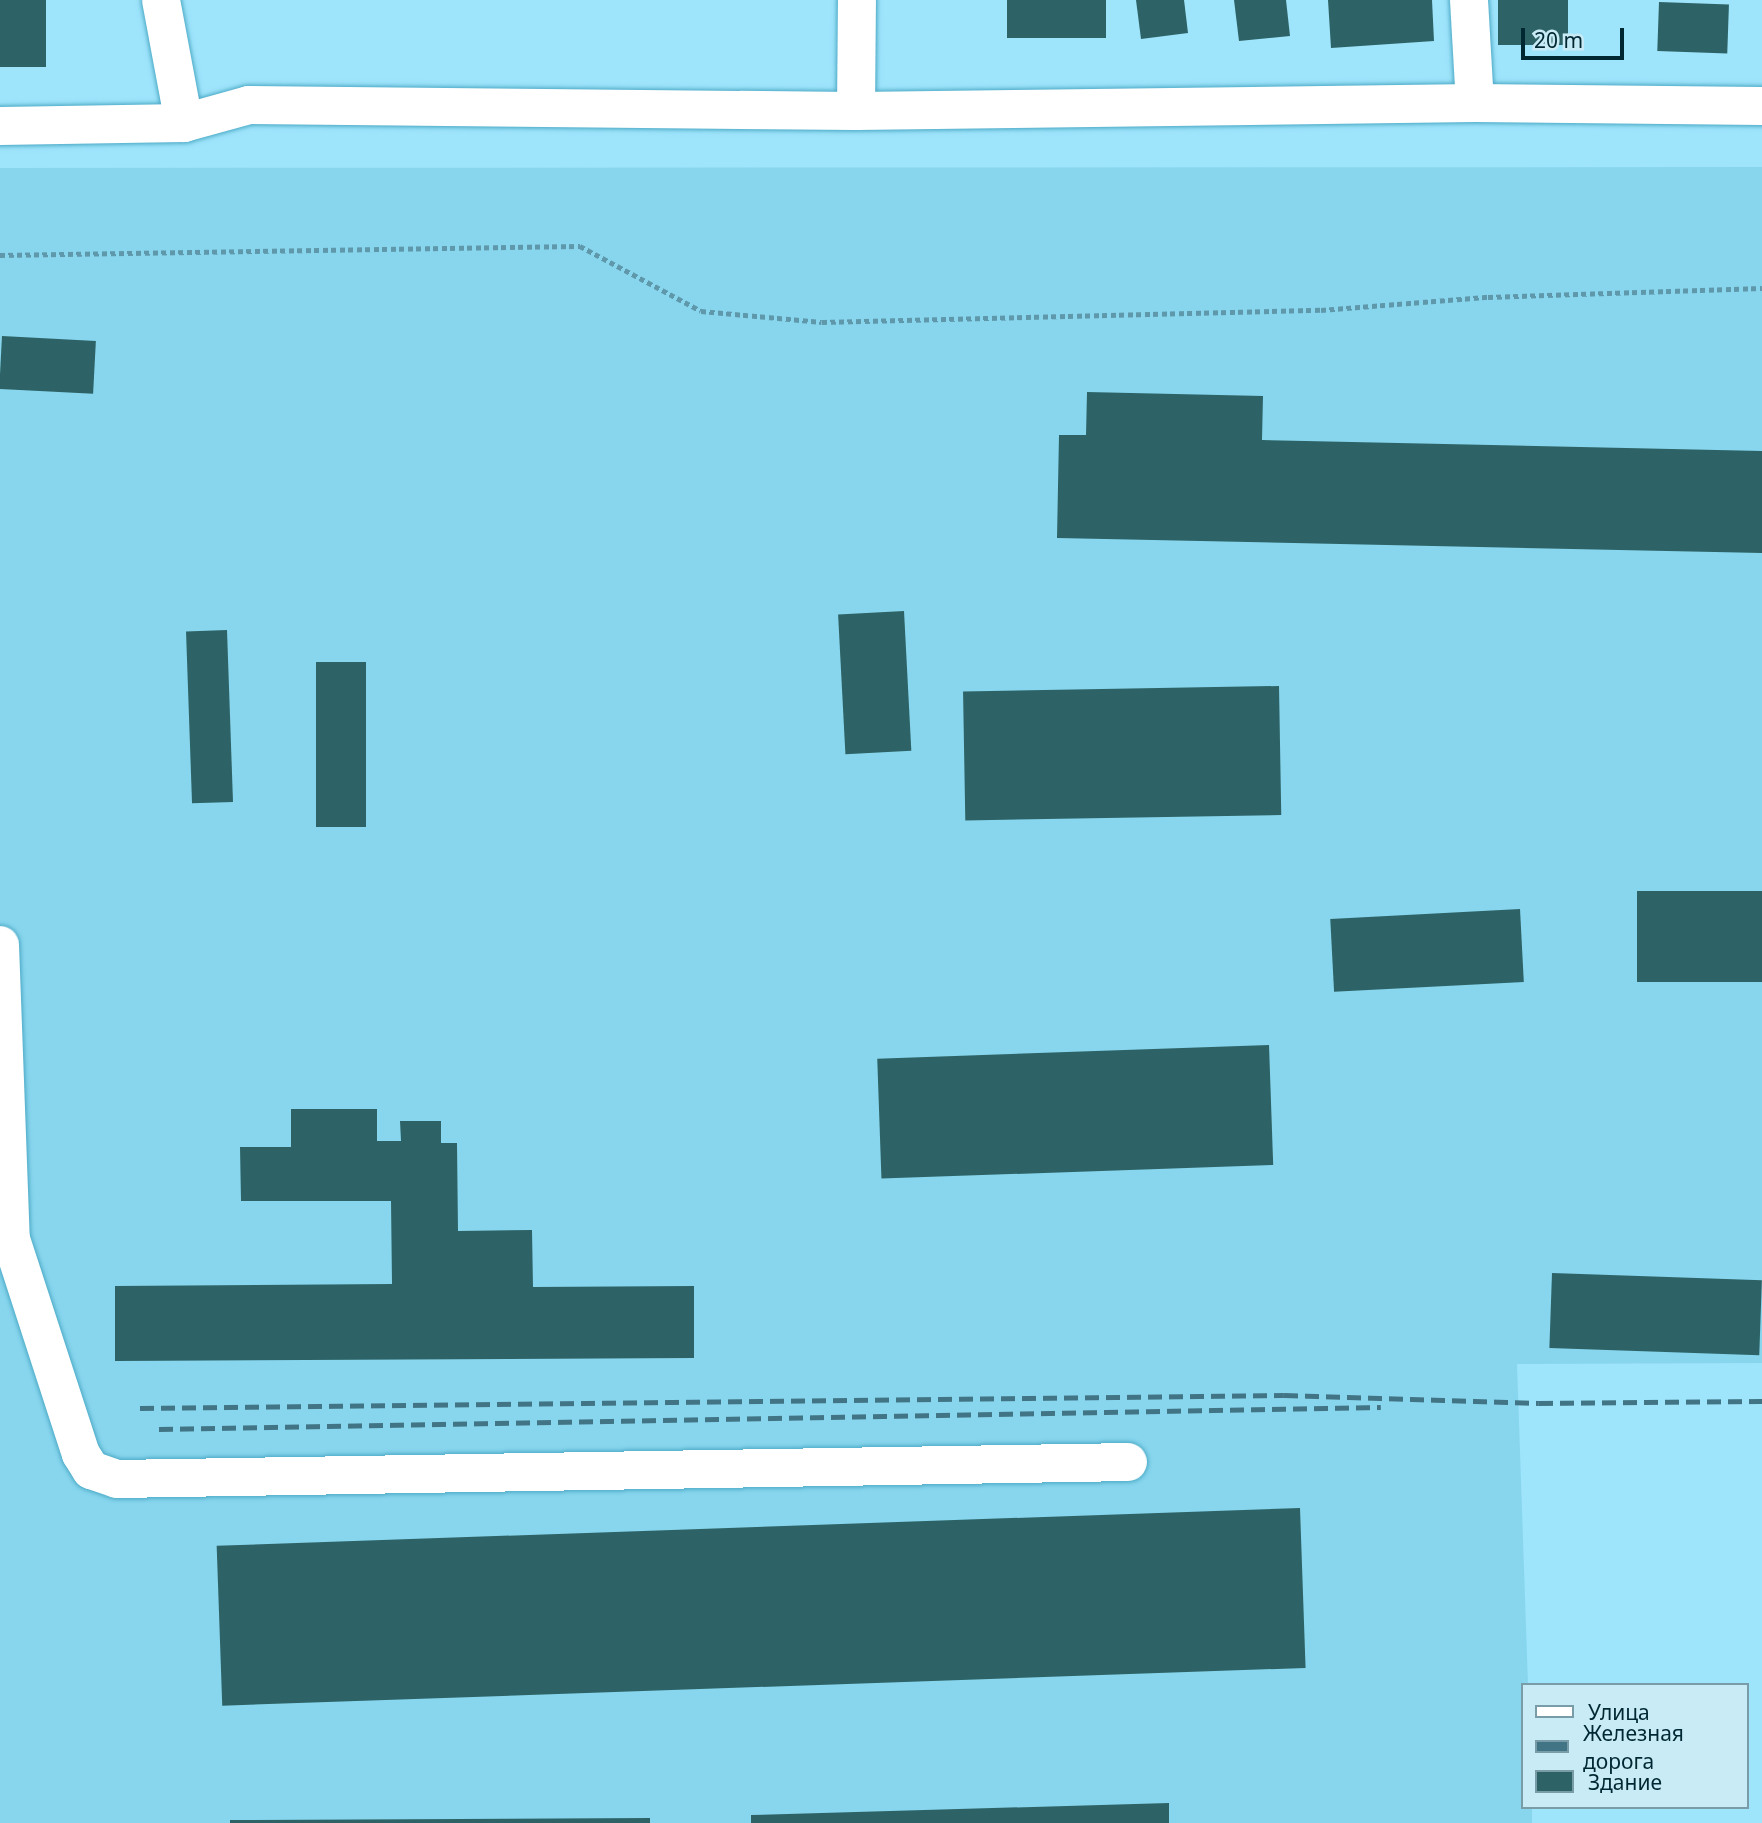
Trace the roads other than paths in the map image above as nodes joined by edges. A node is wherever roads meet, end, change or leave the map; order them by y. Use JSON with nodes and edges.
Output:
{"nodes":[{"id":1,"x":161,"y":0,"type":"edge"},
{"id":2,"x":857,"y":0,"type":"edge"},
{"id":3,"x":1469,"y":0,"type":"edge"},
{"id":4,"x":1475,"y":103,"type":"junction"},
{"id":5,"x":1762,"y":106,"type":"edge"},
{"id":6,"x":856,"y":111,"type":"junction"},
{"id":7,"x":184,"y":123,"type":"junction"},
{"id":8,"x":0,"y":126,"type":"edge"},
{"id":9,"x":0,"y":945,"type":"edge"},
{"id":10,"x":1128,"y":1462,"type":"dead end"}],
"edges":[{"from":1,"to":7,"type":"street"},
{"from":2,"to":6,"type":"street"},
{"from":3,"to":4,"type":"street"},
{"from":4,"to":5,"type":"street"},
{"from":4,"to":6,"type":"street"},
{"from":6,"to":7,"type":"street"},
{"from":7,"to":8,"type":"street"},
{"from":9,"to":10,"type":"street"}]}
